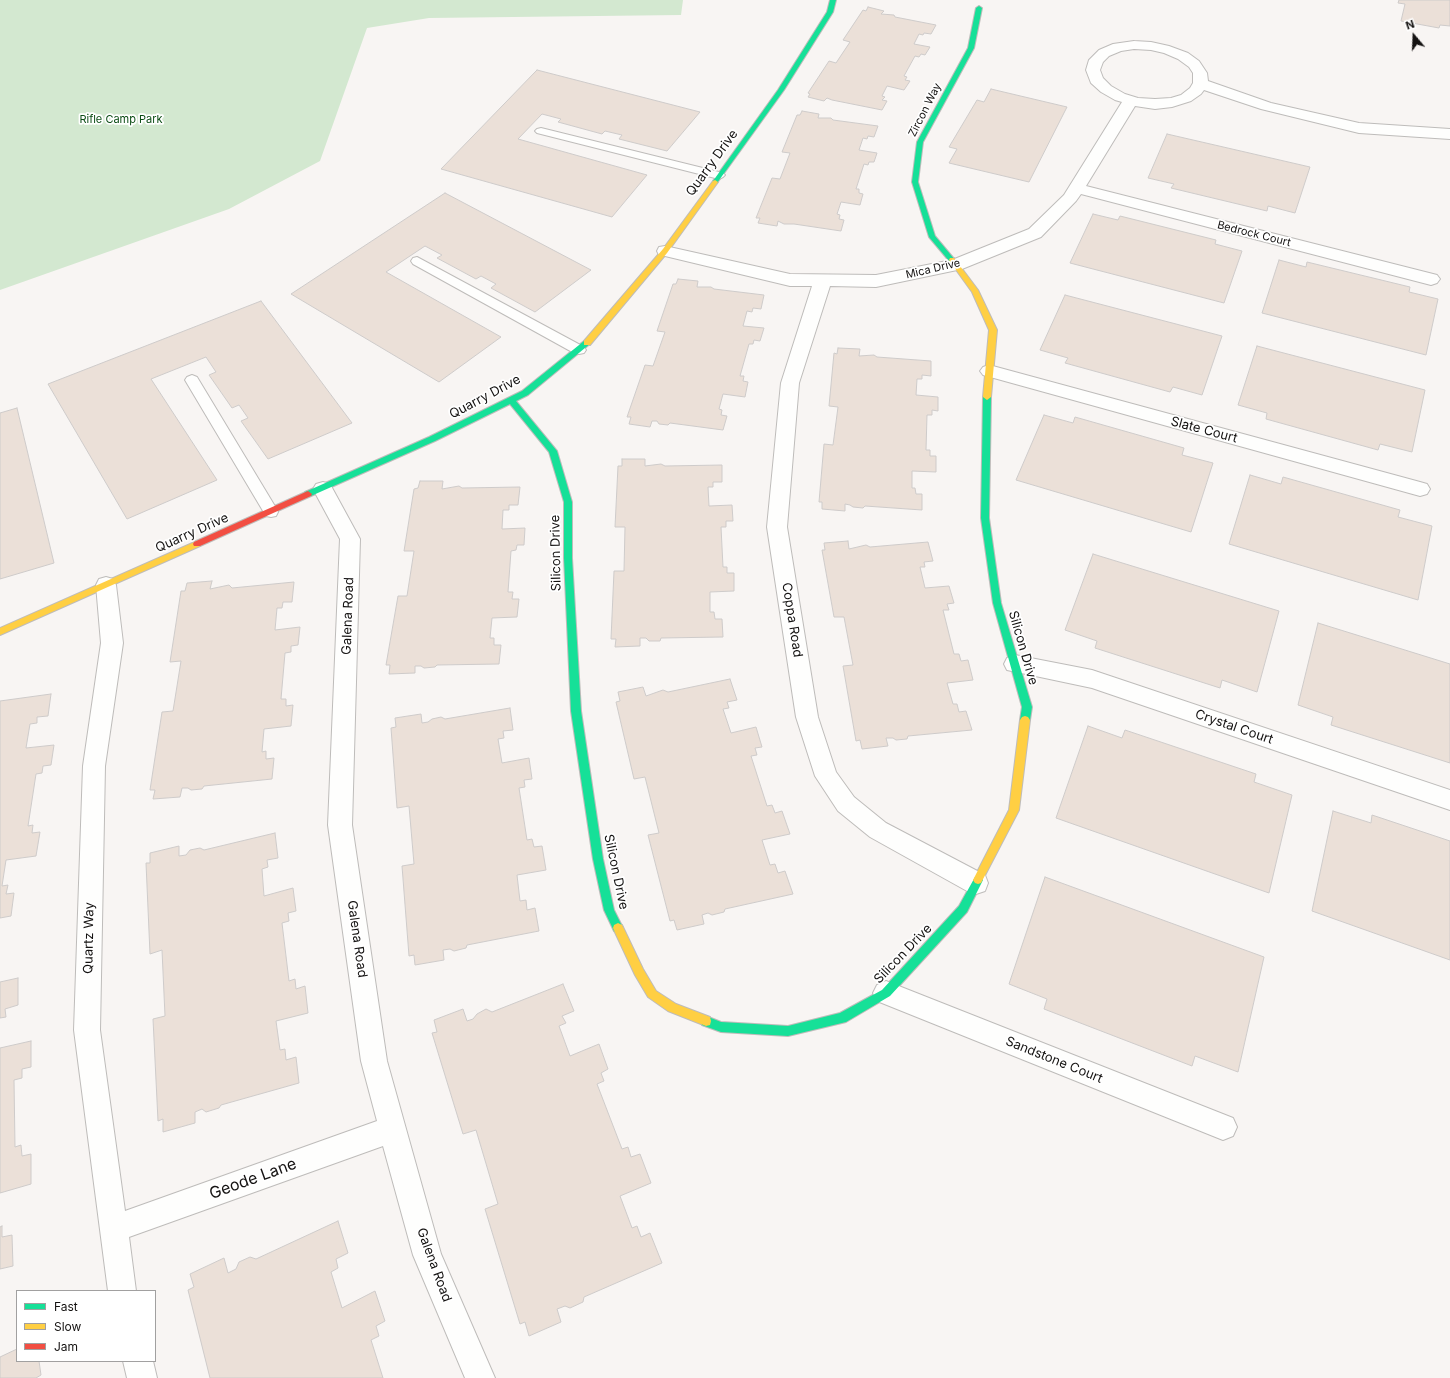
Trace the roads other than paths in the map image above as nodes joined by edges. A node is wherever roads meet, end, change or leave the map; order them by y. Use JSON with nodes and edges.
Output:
{"nodes":[{"id":1,"x":833,"y":0,"type":"edge"},
{"id":2,"x":979,"y":8,"type":"dead end"},
{"id":3,"x":1201,"y":84,"type":"junction"},
{"id":4,"x":1131,"y":100,"type":"junction"},
{"id":5,"x":541,"y":131,"type":"dead end"},
{"id":6,"x":1450,"y":134,"type":"edge"},
{"id":7,"x":719,"y":175,"type":"junction"},
{"id":8,"x":1076,"y":188,"type":"junction"},
{"id":9,"x":665,"y":251,"type":"junction"},
{"id":10,"x":417,"y":261,"type":"dead end"},
{"id":11,"x":957,"y":265,"type":"junction"},
{"id":12,"x":1431,"y":279,"type":"dead end"},
{"id":13,"x":823,"y":280,"type":"junction"},
{"id":14,"x":579,"y":350,"type":"junction"},
{"id":15,"x":989,"y":371,"type":"junction"},
{"id":16,"x":192,"y":380,"type":"dead end"},
{"id":17,"x":511,"y":400,"type":"junction"},
{"id":18,"x":322,"y":489,"type":"junction"},
{"id":19,"x":1420,"y":489,"type":"dead end"},
{"id":20,"x":271,"y":512,"type":"junction"},
{"id":21,"x":106,"y":585,"type":"junction"},
{"id":22,"x":0,"y":632,"type":"edge"},
{"id":23,"x":1015,"y":664,"type":"junction"},
{"id":24,"x":1450,"y":800,"type":"edge"},
{"id":25,"x":976,"y":883,"type":"junction"},
{"id":26,"x":886,"y":993,"type":"junction"},
{"id":27,"x":1223,"y":1128,"type":"dead end"},
{"id":28,"x":392,"y":1129,"type":"junction"},
{"id":29,"x":113,"y":1229,"type":"junction"},
{"id":30,"x":122,"y":1290,"type":"edge"},
{"id":31,"x":138,"y":1362,"type":"edge"},
{"id":32,"x":142,"y":1378,"type":"edge"},
{"id":33,"x":480,"y":1378,"type":"edge"}],
"edges":[{"from":1,"to":7,"type":"street","name":"Quarry Drive"},
{"from":2,"to":11,"type":"street","name":"Zircon Way"},
{"from":3,"to":4,"type":"street"},
{"from":3,"to":4,"type":"street"},
{"from":3,"to":6,"type":"street"},
{"from":4,"to":8,"type":"street","name":"Mica Drive"},
{"from":5,"to":7,"type":"lane"},
{"from":7,"to":9,"type":"street","name":"Quarry Drive"},
{"from":8,"to":11,"type":"street","name":"Mica Drive"},
{"from":8,"to":12,"type":"street","name":"Bedrock Court"},
{"from":9,"to":13,"type":"street","name":"Mica Drive"},
{"from":9,"to":14,"type":"street","name":"Quarry Drive"},
{"from":10,"to":14,"type":"lane"},
{"from":11,"to":13,"type":"street","name":"Mica Drive"},
{"from":11,"to":15,"type":"street","name":"Silicon Drive"},
{"from":13,"to":25,"type":"street","name":"Coppa Road"},
{"from":14,"to":17,"type":"street","name":"Quarry Drive"},
{"from":15,"to":19,"type":"street","name":"Slate Court"},
{"from":15,"to":23,"type":"street","name":"Silicon Drive"},
{"from":16,"to":20,"type":"lane"},
{"from":17,"to":18,"type":"street","name":"Quarry Drive"},
{"from":17,"to":26,"type":"street","name":"Silicon Drive"},
{"from":18,"to":20,"type":"street","name":"Quarry Drive"},
{"from":18,"to":28,"type":"street","name":"Galena Road"},
{"from":20,"to":21,"type":"street","name":"Quarry Drive"},
{"from":21,"to":22,"type":"street","name":"Quarry Drive"},
{"from":21,"to":29,"type":"street","name":"Quartz Way"},
{"from":23,"to":24,"type":"street","name":"Crystal Court"},
{"from":23,"to":25,"type":"street","name":"Silicon Drive"},
{"from":25,"to":26,"type":"street","name":"Silicon Drive"},
{"from":26,"to":27,"type":"street","name":"Sandstone Court"},
{"from":28,"to":29,"type":"street","name":"Geode Lane"},
{"from":28,"to":33,"type":"street","name":"Galena Road"},
{"from":29,"to":30,"type":"street","name":"Quartz Way"},
{"from":31,"to":32,"type":"street"}]}
